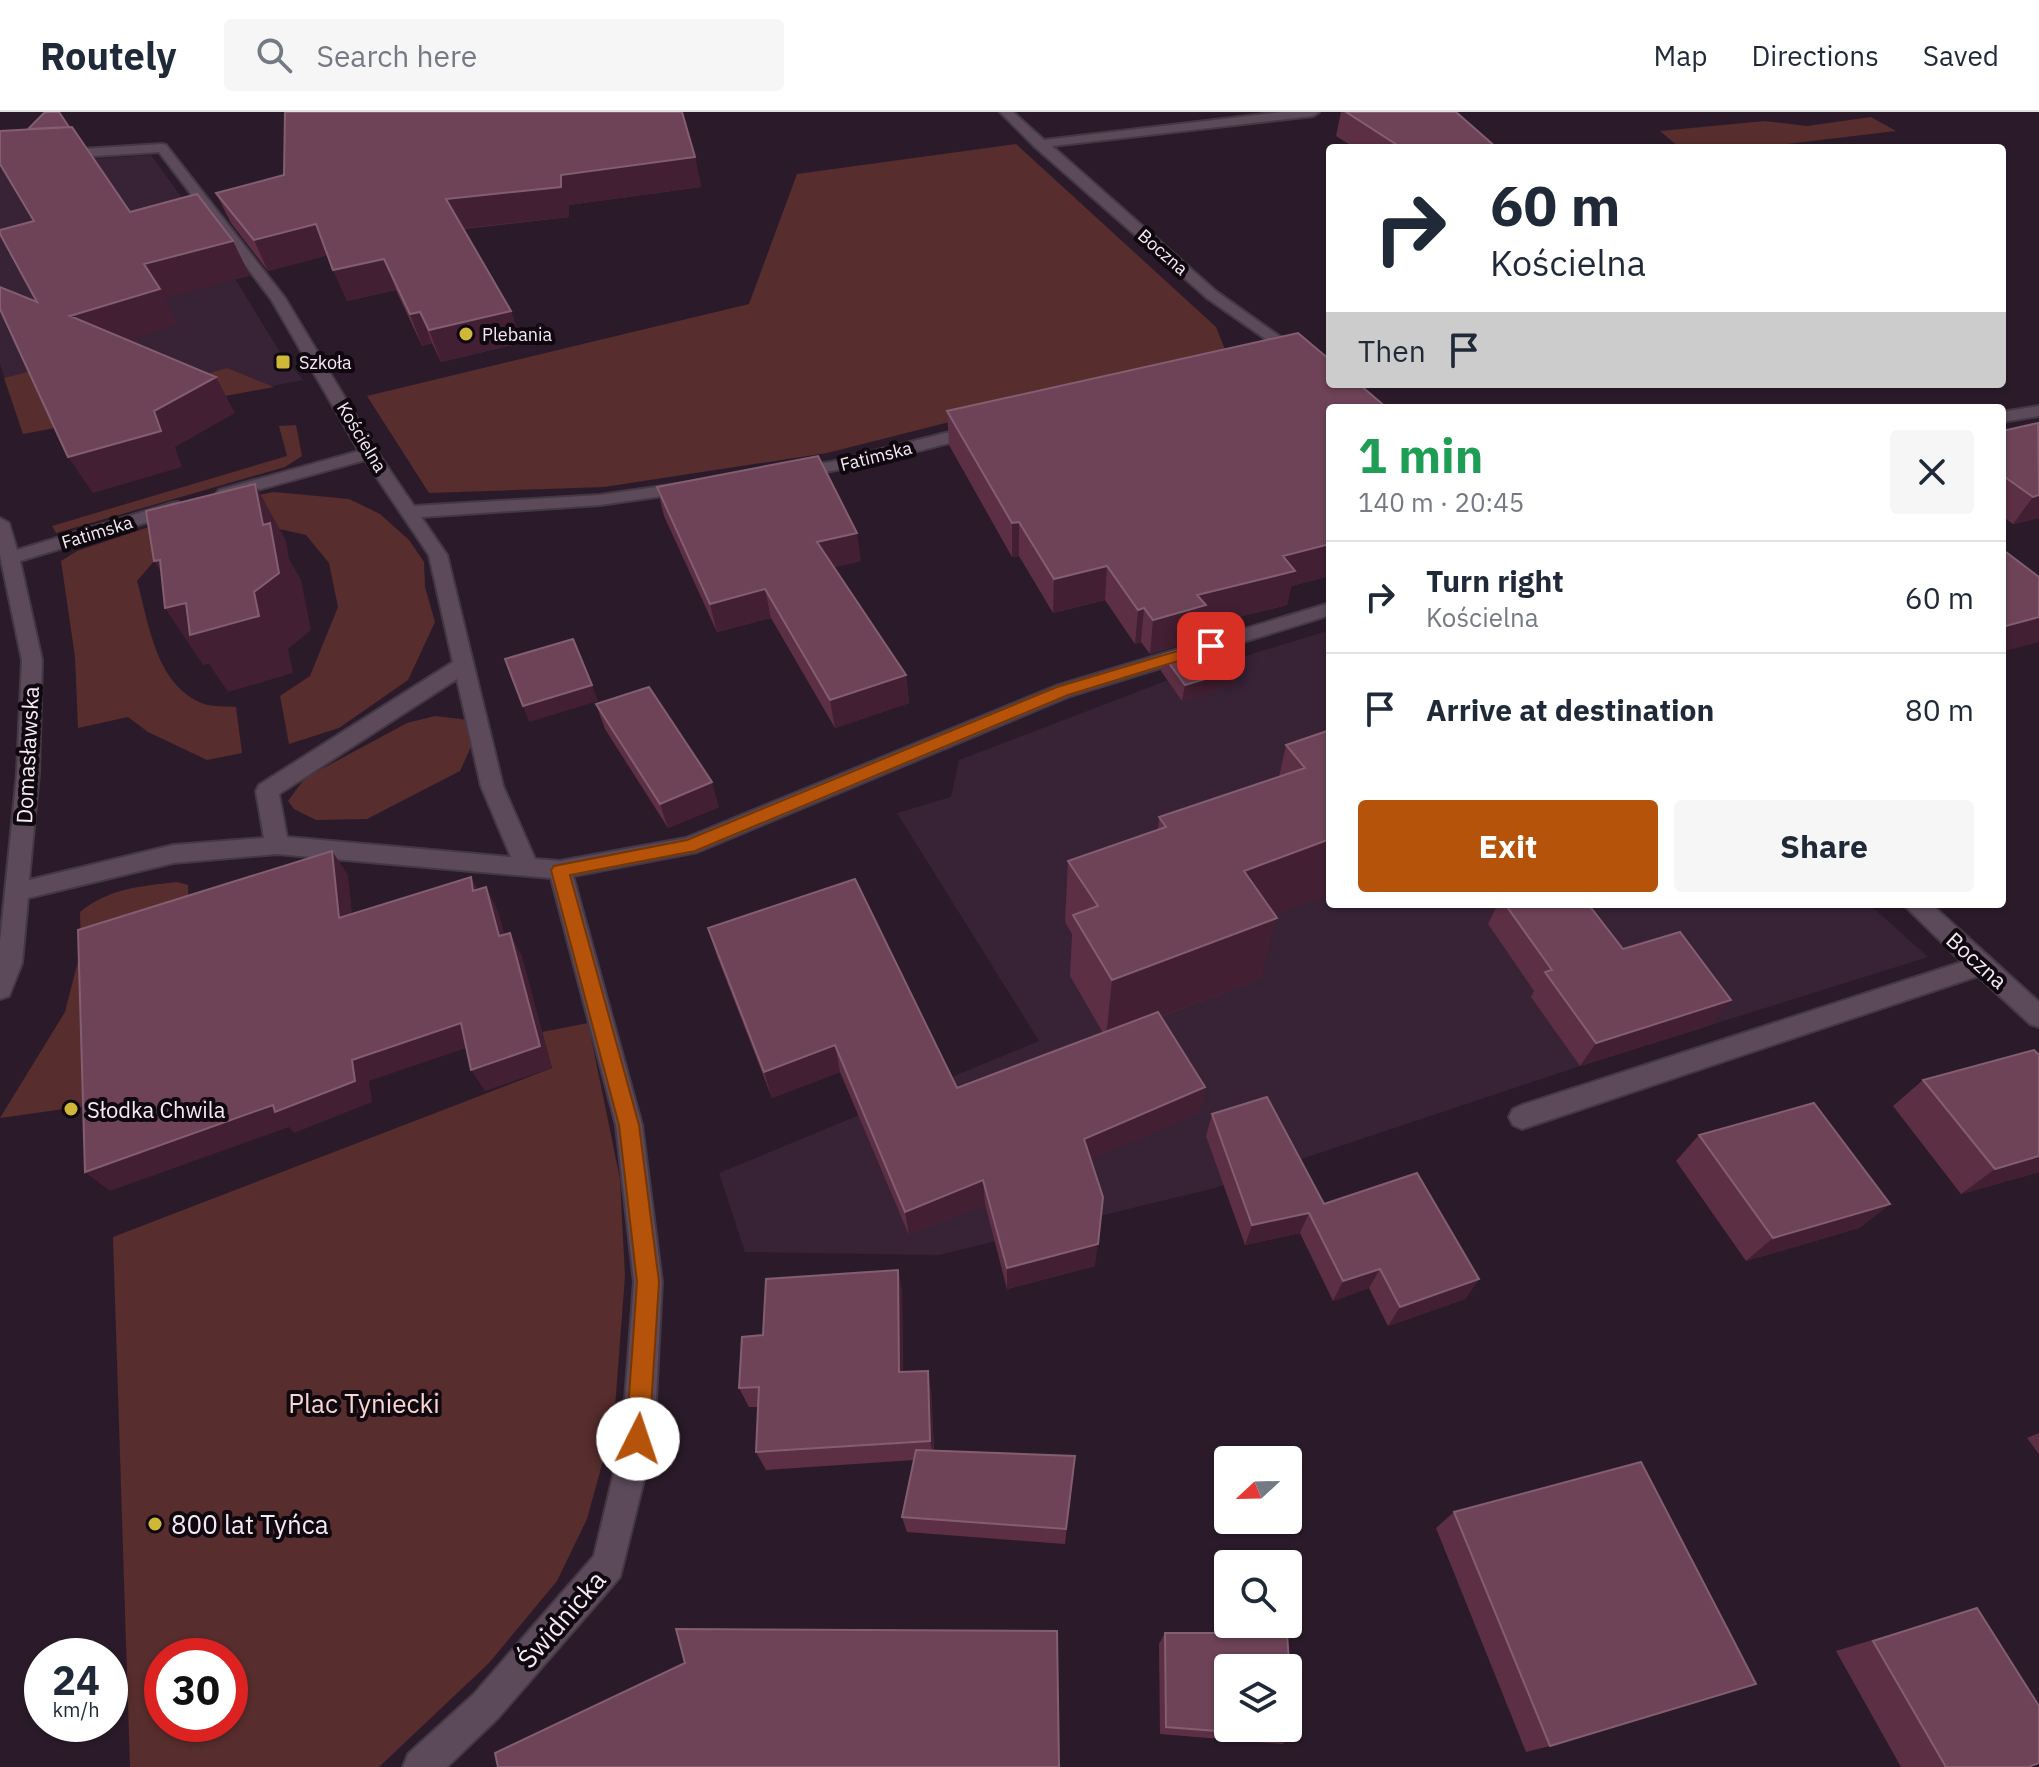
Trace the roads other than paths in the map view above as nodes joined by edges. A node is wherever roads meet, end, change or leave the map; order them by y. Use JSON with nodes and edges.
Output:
{"nodes":[{"id":1,"x":1006,"y":112,"type":"edge"},
{"id":2,"x":1313,"y":112,"type":"edge"},
{"id":3,"x":1039,"y":144,"type":"junction"},
{"id":4,"x":0,"y":158,"type":"edge"},
{"id":5,"x":1284,"y":346,"type":"junction"},
{"id":6,"x":1255,"y":355,"type":"edge"},
{"id":7,"x":1326,"y":376,"type":"edge"},
{"id":8,"x":2039,"y":411,"type":"edge"},
{"id":9,"x":2006,"y":416,"type":"edge"},
{"id":10,"x":999,"y":424,"type":"edge"},
{"id":11,"x":369,"y":453,"type":"junction"},
{"id":12,"x":785,"y":474,"type":"edge"},
{"id":13,"x":708,"y":485,"type":"edge"},
{"id":14,"x":409,"y":512,"type":"junction"},
{"id":15,"x":0,"y":523,"type":"edge"},
{"id":16,"x":11,"y":558,"type":"junction"},
{"id":17,"x":1326,"y":610,"type":"edge"},
{"id":18,"x":465,"y":664,"type":"junction"},
{"id":19,"x":277,"y":845,"type":"junction"},
{"id":20,"x":527,"y":868,"type":"junction"},
{"id":21,"x":560,"y":870,"type":"junction"},
{"id":22,"x":17,"y":892,"type":"junction"},
{"id":23,"x":1919,"y":908,"type":"edge"},
{"id":24,"x":1982,"y":965,"type":"junction"},
{"id":25,"x":0,"y":989,"type":"edge"},
{"id":26,"x":2039,"y":1017,"type":"edge"},
{"id":27,"x":1522,"y":1117,"type":"dead end"},
{"id":28,"x":421,"y":1767,"type":"edge"}],
"edges":[{"from":1,"to":3,"type":"street","name":"Boczna"},
{"from":2,"to":3,"type":"street"},
{"from":3,"to":5,"type":"street","name":"Boczna"},
{"from":4,"to":11,"type":"street","name":"Kościelna"},
{"from":5,"to":6,"type":"street"},
{"from":5,"to":7,"type":"street","name":"Boczna"},
{"from":8,"to":9,"type":"street"},
{"from":10,"to":12,"type":"street","name":"Fatimska"},
{"from":11,"to":14,"type":"street","name":"Kościelna"},
{"from":11,"to":16,"type":"street","name":"Fatimska"},
{"from":13,"to":14,"type":"street"},
{"from":14,"to":18,"type":"street","name":"Kościelna"},
{"from":15,"to":16,"type":"street","name":"Domasławska"},
{"from":16,"to":22,"type":"street","name":"Domasławska"},
{"from":17,"to":21,"type":"street"},
{"from":18,"to":19,"type":"street"},
{"from":18,"to":20,"type":"street","name":"Kościelna"},
{"from":19,"to":20,"type":"street"},
{"from":19,"to":22,"type":"street"},
{"from":20,"to":21,"type":"street"},
{"from":21,"to":28,"type":"street","name":"Świdnicka"},
{"from":22,"to":25,"type":"street","name":"Domasławska"},
{"from":23,"to":24,"type":"street","name":"Boczna"},
{"from":24,"to":26,"type":"street","name":"Boczna"},
{"from":24,"to":27,"type":"street"}]}
